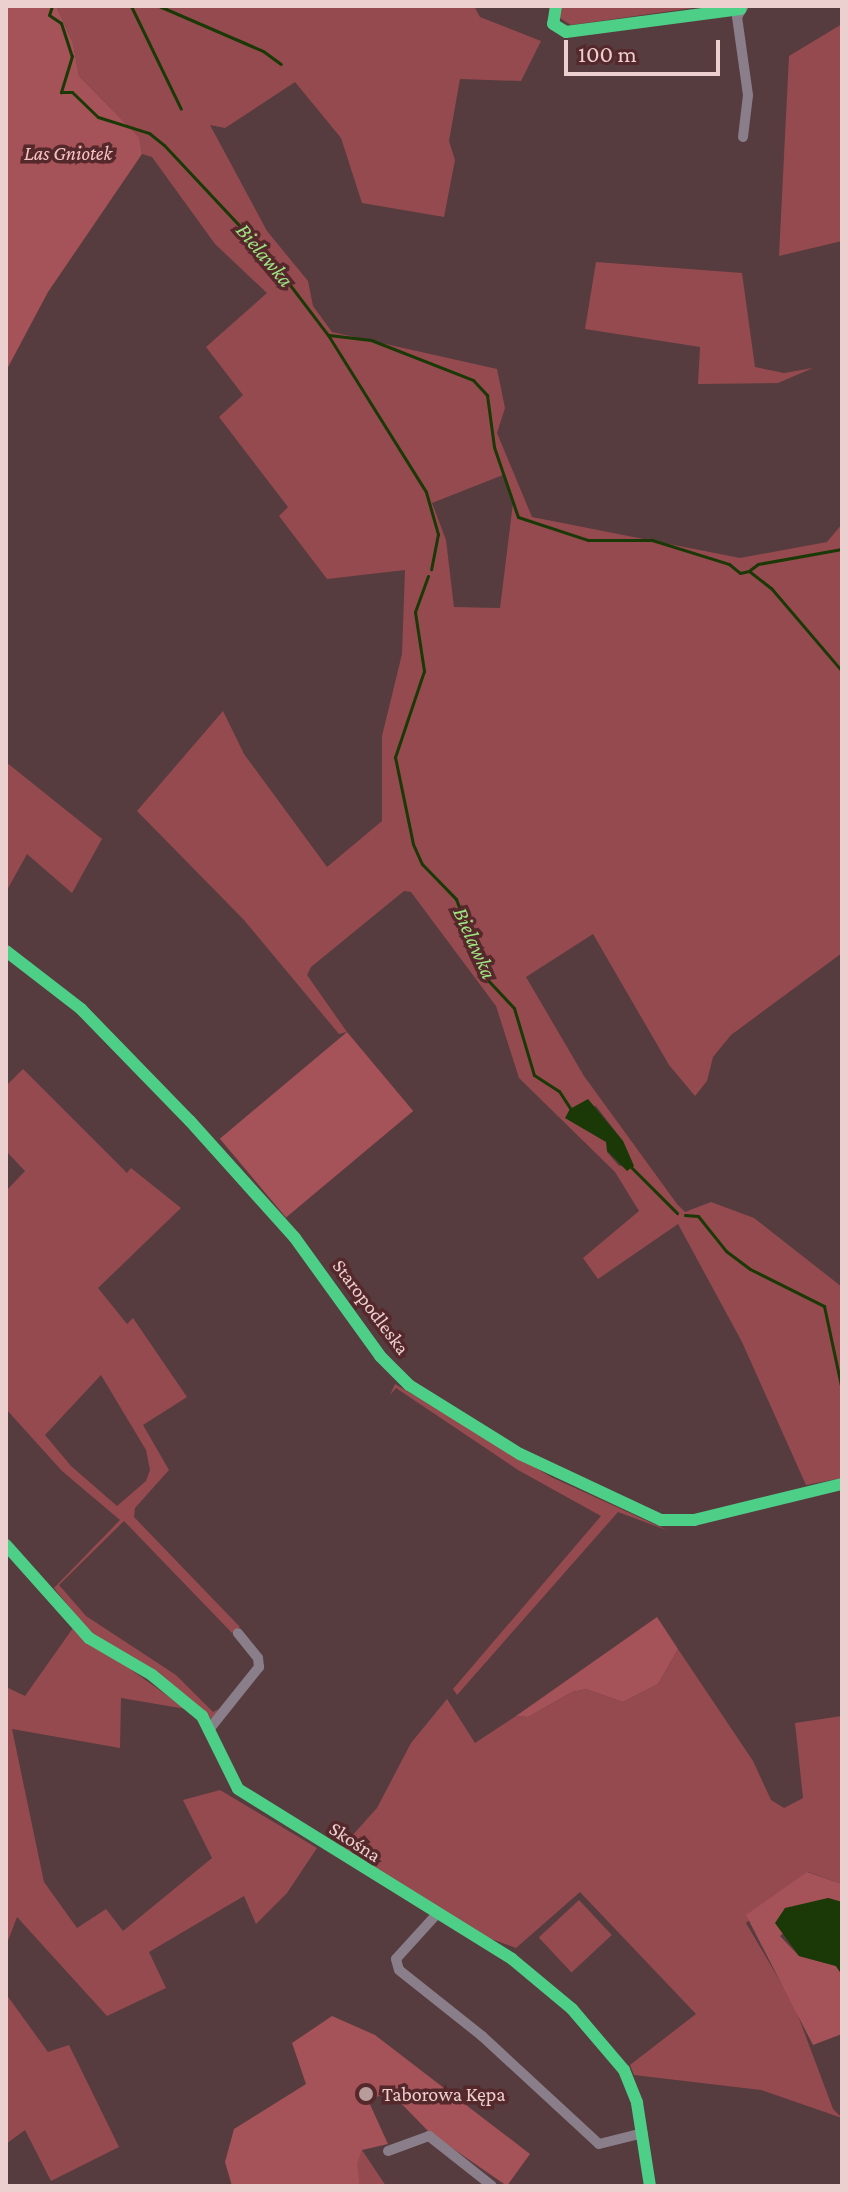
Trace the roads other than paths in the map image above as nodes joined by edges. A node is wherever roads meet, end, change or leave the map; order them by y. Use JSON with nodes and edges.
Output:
{"nodes":[{"id":1,"x":556,"y":6,"type":"edge"},
{"id":2,"x":742,"y":8,"type":"edge"},
{"id":3,"x":743,"y":137,"type":"dead end"},
{"id":4,"x":6,"y":951,"type":"edge"},
{"id":5,"x":842,"y":1484,"type":"edge"},
{"id":6,"x":6,"y":1545,"type":"edge"},
{"id":7,"x":238,"y":1633,"type":"dead end"},
{"id":8,"x":211,"y":1727,"type":"junction"},
{"id":9,"x":435,"y":1916,"type":"junction"},
{"id":10,"x":643,"y":2133,"type":"junction"},
{"id":11,"x":388,"y":2151,"type":"dead end"},
{"id":12,"x":492,"y":2186,"type":"edge"},
{"id":13,"x":650,"y":2186,"type":"edge"}],
"edges":[{"from":1,"to":2,"type":"street"},
{"from":2,"to":3,"type":"street"},
{"from":4,"to":5,"type":"street","name":"Staropodleska"},
{"from":6,"to":8,"type":"street","name":"Skośna"},
{"from":7,"to":8,"type":"street"},
{"from":8,"to":9,"type":"street","name":"Skośna"},
{"from":9,"to":10,"type":"street","name":"Skośna"},
{"from":9,"to":10,"type":"street"},
{"from":10,"to":13,"type":"street","name":"Skośna"},
{"from":11,"to":12,"type":"street"}]}
